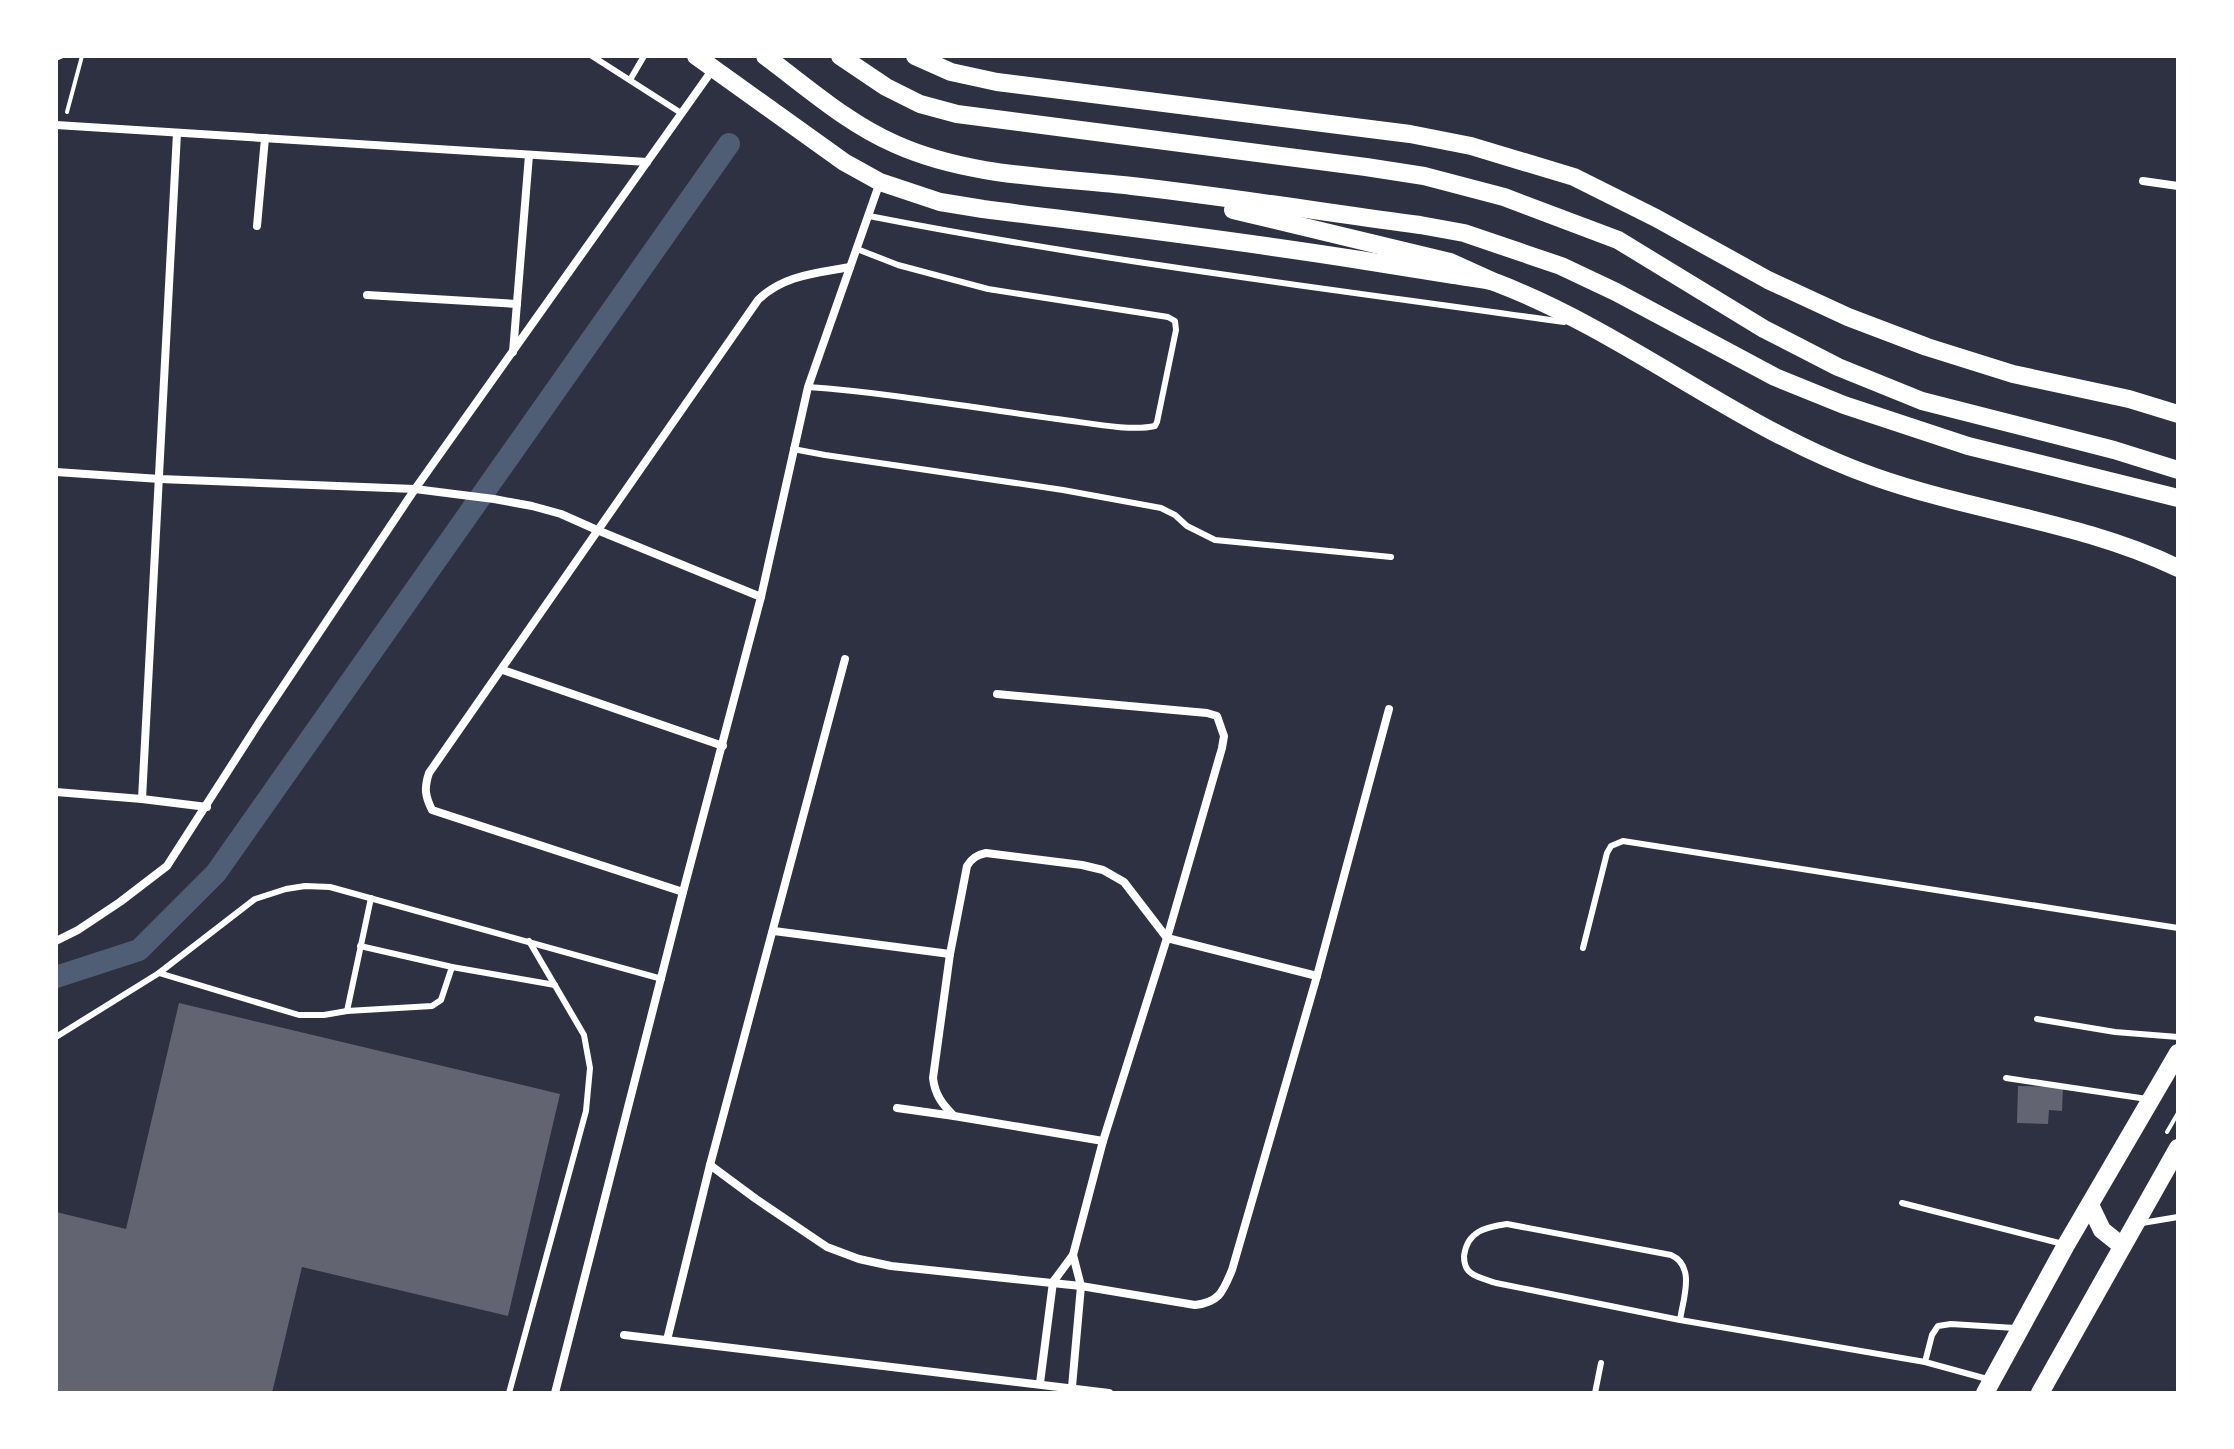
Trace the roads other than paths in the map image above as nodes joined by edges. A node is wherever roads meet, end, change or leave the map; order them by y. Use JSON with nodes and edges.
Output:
{"nodes":[{"id":1,"x":592,"y":56,"type":"edge"},
{"id":2,"x":644,"y":56,"type":"edge"},
{"id":3,"x":696,"y":56,"type":"edge"},
{"id":4,"x":765,"y":56,"type":"edge"},
{"id":5,"x":840,"y":56,"type":"edge"},
{"id":6,"x":920,"y":57,"type":"edge"},
{"id":7,"x":713,"y":68,"type":"junction"},
{"id":8,"x":630,"y":80,"type":"junction"},
{"id":9,"x":681,"y":113,"type":"junction"},
{"id":10,"x":59,"y":125,"type":"edge"},
{"id":11,"x":177,"y":133,"type":"junction"},
{"id":12,"x":265,"y":138,"type":"junction"},
{"id":13,"x":529,"y":155,"type":"junction"},
{"id":14,"x":647,"y":162,"type":"junction"},
{"id":15,"x":2143,"y":181,"type":"dead end"},
{"id":16,"x":880,"y":182,"type":"junction"},
{"id":17,"x":1133,"y":186,"type":"junction"},
{"id":18,"x":2178,"y":186,"type":"edge"},
{"id":19,"x":869,"y":216,"type":"junction"},
{"id":20,"x":257,"y":226,"type":"dead end"},
{"id":21,"x":857,"y":249,"type":"junction"},
{"id":22,"x":850,"y":267,"type":"junction"},
{"id":23,"x":1492,"y":281,"type":"junction"},
{"id":24,"x":367,"y":295,"type":"dead end"},
{"id":25,"x":517,"y":304,"type":"junction"},
{"id":26,"x":1591,"y":326,"type":"junction"},
{"id":27,"x":513,"y":353,"type":"junction"},
{"id":28,"x":808,"y":387,"type":"junction"},
{"id":29,"x":2178,"y":414,"type":"edge"},
{"id":30,"x":793,"y":449,"type":"junction"},
{"id":31,"x":2178,"y":470,"type":"edge"},
{"id":32,"x":56,"y":472,"type":"edge"},
{"id":33,"x":160,"y":479,"type":"junction"},
{"id":34,"x":415,"y":489,"type":"junction"},
{"id":35,"x":2178,"y":498,"type":"edge"},
{"id":36,"x":597,"y":530,"type":"junction"},
{"id":37,"x":1391,"y":557,"type":"dead end"},
{"id":38,"x":2178,"y":568,"type":"edge"},
{"id":39,"x":761,"y":597,"type":"junction"},
{"id":40,"x":845,"y":659,"type":"dead end"},
{"id":41,"x":503,"y":670,"type":"junction"},
{"id":42,"x":997,"y":694,"type":"dead end"},
{"id":43,"x":1389,"y":709,"type":"dead end"},
{"id":44,"x":723,"y":746,"type":"junction"},
{"id":45,"x":56,"y":792,"type":"edge"},
{"id":46,"x":142,"y":799,"type":"junction"},
{"id":47,"x":207,"y":807,"type":"junction"},
{"id":48,"x":683,"y":892,"type":"junction"},
{"id":49,"x":371,"y":898,"type":"junction"},
{"id":50,"x":2178,"y":928,"type":"edge"},
{"id":51,"x":774,"y":931,"type":"junction"},
{"id":52,"x":1167,"y":938,"type":"junction"},
{"id":53,"x":56,"y":941,"type":"edge"},
{"id":54,"x":529,"y":941,"type":"junction"},
{"id":55,"x":360,"y":946,"type":"junction"},
{"id":56,"x":1583,"y":948,"type":"dead end"},
{"id":57,"x":950,"y":954,"type":"junction"},
{"id":58,"x":452,"y":967,"type":"junction"},
{"id":59,"x":159,"y":973,"type":"junction"},
{"id":60,"x":1317,"y":976,"type":"junction"},
{"id":61,"x":662,"y":979,"type":"junction"},
{"id":62,"x":555,"y":985,"type":"junction"},
{"id":63,"x":347,"y":1011,"type":"junction"},
{"id":64,"x":2037,"y":1019,"type":"dead end"},
{"id":65,"x":56,"y":1037,"type":"edge"},
{"id":66,"x":2178,"y":1037,"type":"edge"},
{"id":67,"x":2178,"y":1053,"type":"edge"},
{"id":68,"x":2006,"y":1078,"type":"dead end"},
{"id":69,"x":2151,"y":1099,"type":"junction"},
{"id":70,"x":897,"y":1108,"type":"dead end"},
{"id":71,"x":954,"y":1116,"type":"junction"},
{"id":72,"x":1103,"y":1141,"type":"junction"},
{"id":73,"x":2178,"y":1148,"type":"edge"},
{"id":74,"x":710,"y":1165,"type":"junction"},
{"id":75,"x":1902,"y":1203,"type":"dead end"},
{"id":76,"x":2090,"y":1205,"type":"junction"},
{"id":77,"x":2178,"y":1217,"type":"edge"},
{"id":78,"x":2134,"y":1225,"type":"junction"},
{"id":79,"x":2066,"y":1245,"type":"junction"},
{"id":80,"x":2122,"y":1246,"type":"junction"},
{"id":81,"x":1073,"y":1255,"type":"junction"},
{"id":82,"x":1053,"y":1282,"type":"junction"},
{"id":83,"x":1081,"y":1286,"type":"junction"},
{"id":84,"x":1680,"y":1320,"type":"junction"},
{"id":85,"x":2019,"y":1328,"type":"junction"},
{"id":86,"x":624,"y":1335,"type":"dead end"},
{"id":87,"x":667,"y":1340,"type":"junction"},
{"id":88,"x":1925,"y":1362,"type":"junction"},
{"id":89,"x":1601,"y":1363,"type":"dead end"},
{"id":90,"x":1040,"y":1383,"type":"junction"},
{"id":91,"x":1072,"y":1387,"type":"junction"},
{"id":92,"x":1988,"y":1387,"type":"edge"},
{"id":93,"x":509,"y":1393,"type":"edge"},
{"id":94,"x":555,"y":1393,"type":"edge"},
{"id":95,"x":1109,"y":1393,"type":"edge"},
{"id":96,"x":1595,"y":1393,"type":"edge"},
{"id":97,"x":2040,"y":1393,"type":"edge"}],
"edges":[{"from":1,"to":8,"type":"lane"},
{"from":2,"to":8,"type":"lane"},
{"from":3,"to":7,"type":"main road"},
{"from":4,"to":17,"type":"main road"},
{"from":5,"to":31,"type":"main road"},
{"from":6,"to":29,"type":"main road"},
{"from":7,"to":9,"type":"street"},
{"from":7,"to":16,"type":"main road"},
{"from":8,"to":9,"type":"lane"},
{"from":9,"to":14,"type":"street"},
{"from":10,"to":11,"type":"street"},
{"from":11,"to":12,"type":"street"},
{"from":11,"to":33,"type":"street"},
{"from":12,"to":13,"type":"street"},
{"from":12,"to":20,"type":"street"},
{"from":13,"to":14,"type":"street"},
{"from":13,"to":25,"type":"street"},
{"from":14,"to":27,"type":"street"},
{"from":15,"to":18,"type":"street"},
{"from":16,"to":19,"type":"street"},
{"from":16,"to":23,"type":"main road"},
{"from":17,"to":23,"type":"main road"},
{"from":17,"to":35,"type":"main road"},
{"from":19,"to":21,"type":"street"},
{"from":19,"to":26,"type":"lane"},
{"from":21,"to":22,"type":"street"},
{"from":21,"to":28,"type":"lane"},
{"from":22,"to":28,"type":"street"},
{"from":22,"to":36,"type":"street"},
{"from":23,"to":26,"type":"main road"},
{"from":24,"to":25,"type":"street"},
{"from":25,"to":27,"type":"street"},
{"from":26,"to":38,"type":"main road"},
{"from":27,"to":34,"type":"street"},
{"from":28,"to":30,"type":"street"},
{"from":30,"to":37,"type":"lane"},
{"from":30,"to":39,"type":"street"},
{"from":32,"to":33,"type":"street"},
{"from":33,"to":34,"type":"street"},
{"from":33,"to":46,"type":"street"},
{"from":34,"to":36,"type":"street"},
{"from":34,"to":47,"type":"street"},
{"from":36,"to":39,"type":"street"},
{"from":36,"to":41,"type":"street"},
{"from":39,"to":44,"type":"street"},
{"from":40,"to":51,"type":"street"},
{"from":41,"to":44,"type":"street"},
{"from":41,"to":48,"type":"street"},
{"from":42,"to":52,"type":"street"},
{"from":43,"to":60,"type":"street"},
{"from":44,"to":48,"type":"street"},
{"from":45,"to":46,"type":"street"},
{"from":46,"to":47,"type":"street"},
{"from":47,"to":53,"type":"street"},
{"from":48,"to":61,"type":"street"},
{"from":49,"to":54,"type":"lane"},
{"from":49,"to":55,"type":"lane"},
{"from":49,"to":59,"type":"lane"},
{"from":50,"to":56,"type":"lane"},
{"from":51,"to":57,"type":"street"},
{"from":51,"to":74,"type":"street"},
{"from":52,"to":57,"type":"street"},
{"from":52,"to":60,"type":"street"},
{"from":52,"to":72,"type":"street"},
{"from":54,"to":61,"type":"lane"},
{"from":54,"to":62,"type":"lane"},
{"from":55,"to":58,"type":"lane"},
{"from":55,"to":63,"type":"lane"},
{"from":57,"to":71,"type":"street"},
{"from":58,"to":62,"type":"lane"},
{"from":58,"to":63,"type":"lane"},
{"from":59,"to":63,"type":"lane"},
{"from":59,"to":65,"type":"lane"},
{"from":60,"to":83,"type":"street"},
{"from":61,"to":94,"type":"street"},
{"from":62,"to":93,"type":"lane"},
{"from":64,"to":66,"type":"lane"},
{"from":67,"to":69,"type":"main road"},
{"from":68,"to":69,"type":"lane"},
{"from":69,"to":76,"type":"main road"},
{"from":70,"to":71,"type":"street"},
{"from":71,"to":72,"type":"street"},
{"from":72,"to":81,"type":"street"},
{"from":73,"to":78,"type":"main road"},
{"from":74,"to":82,"type":"street"},
{"from":74,"to":87,"type":"street"},
{"from":75,"to":79,"type":"lane"},
{"from":76,"to":79,"type":"main road"},
{"from":76,"to":80,"type":"main road"},
{"from":77,"to":78,"type":"lane"},
{"from":78,"to":80,"type":"main road"},
{"from":79,"to":85,"type":"main road"},
{"from":80,"to":97,"type":"main road"},
{"from":81,"to":82,"type":"street"},
{"from":81,"to":83,"type":"street"},
{"from":82,"to":83,"type":"street"},
{"from":82,"to":90,"type":"street"},
{"from":83,"to":91,"type":"street"},
{"from":84,"to":84,"type":"lane"},
{"from":84,"to":88,"type":"lane"},
{"from":85,"to":88,"type":"lane"},
{"from":85,"to":92,"type":"main road"},
{"from":86,"to":87,"type":"street"},
{"from":87,"to":90,"type":"street"},
{"from":88,"to":92,"type":"lane"},
{"from":89,"to":96,"type":"lane"},
{"from":90,"to":91,"type":"street"},
{"from":91,"to":95,"type":"street"}]}
